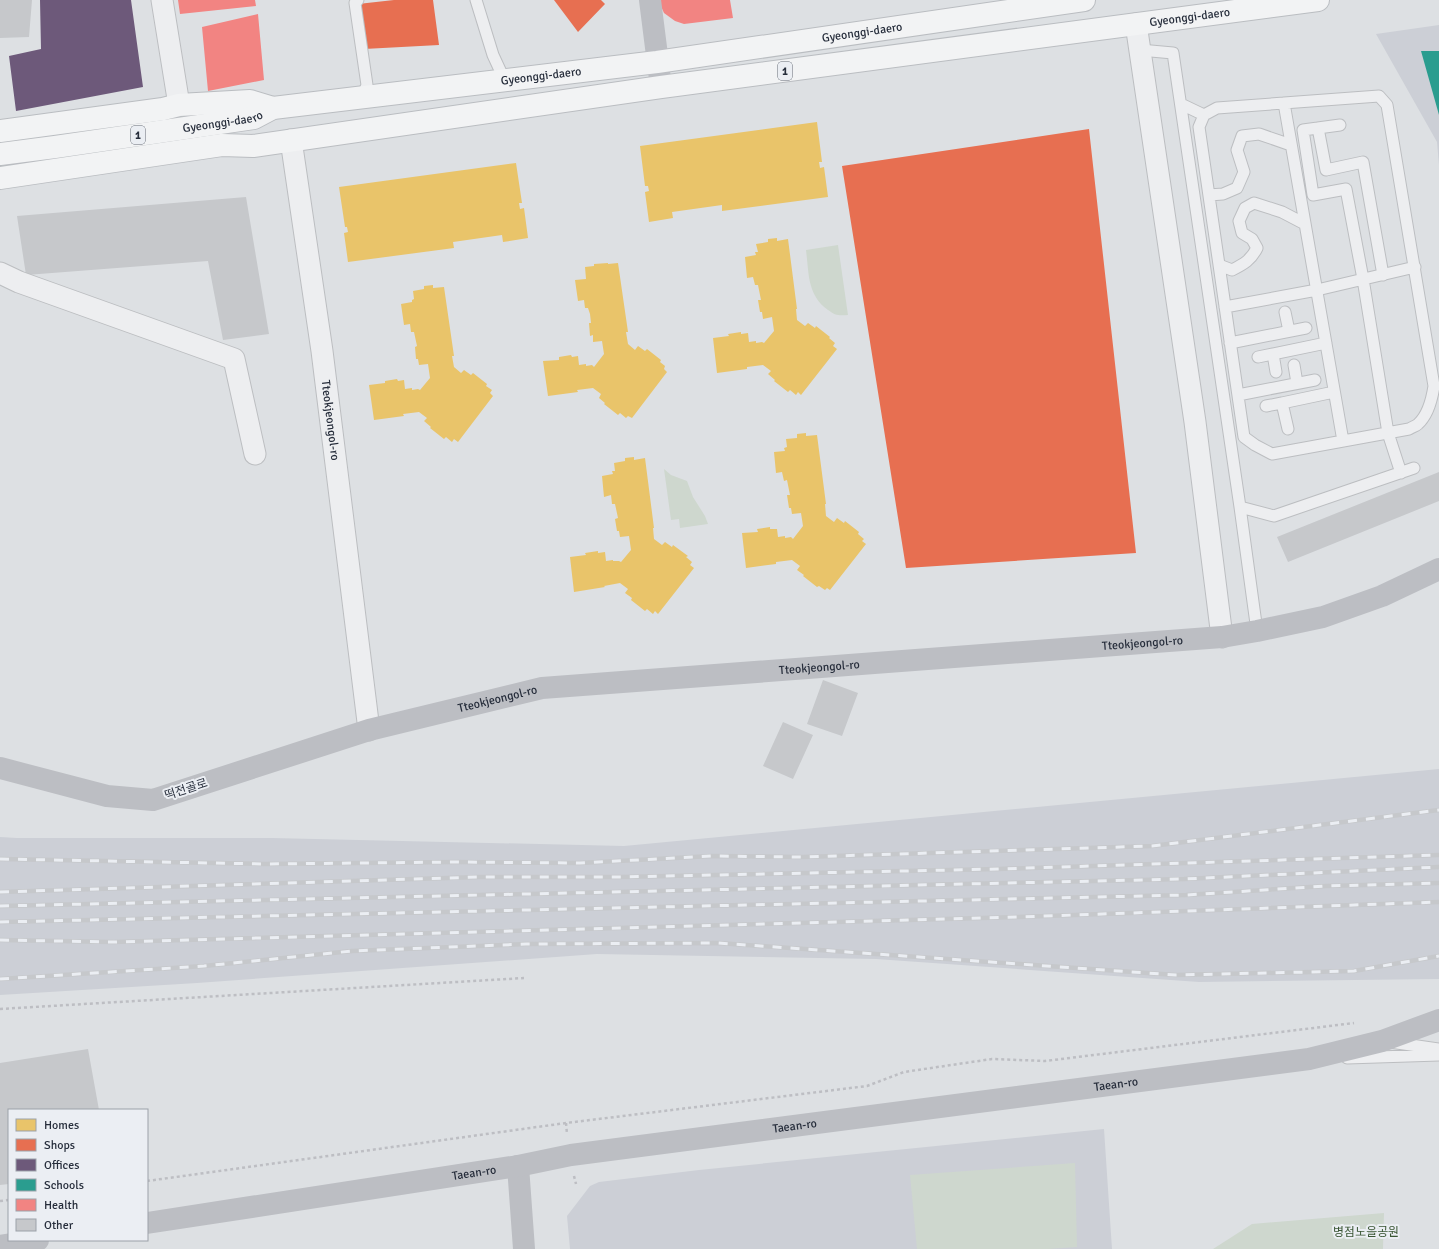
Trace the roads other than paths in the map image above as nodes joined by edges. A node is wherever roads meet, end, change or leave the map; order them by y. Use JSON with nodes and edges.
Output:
{"nodes":[{"id":1,"x":162,"y":0,"type":"edge"},
{"id":2,"x":358,"y":0,"type":"edge"},
{"id":3,"x":476,"y":0,"type":"edge"},
{"id":4,"x":650,"y":0,"type":"edge"},
{"id":5,"x":1084,"y":0,"type":"edge"},
{"id":6,"x":1318,"y":0,"type":"edge"},
{"id":7,"x":1004,"y":6,"type":"edge"},
{"id":8,"x":1136,"y":24,"type":"junction"},
{"id":9,"x":1140,"y":50,"type":"junction"},
{"id":10,"x":657,"y":62,"type":"junction"},
{"id":11,"x":505,"y":81,"type":"junction"},
{"id":12,"x":661,"y":87,"type":"junction"},
{"id":13,"x":362,"y":97,"type":"junction"},
{"id":14,"x":1284,"y":103,"type":"junction"},
{"id":15,"x":1181,"y":104,"type":"junction"},
{"id":16,"x":179,"y":105,"type":"junction"},
{"id":17,"x":273,"y":108,"type":"junction"},
{"id":18,"x":1204,"y":115,"type":"junction"},
{"id":19,"x":1340,"y":124,"type":"dead end"},
{"id":20,"x":1318,"y":128,"type":"junction"},
{"id":21,"x":0,"y":131,"type":"edge"},
{"id":22,"x":291,"y":140,"type":"junction"},
{"id":23,"x":1291,"y":145,"type":"junction"},
{"id":24,"x":253,"y":146,"type":"junction"},
{"id":25,"x":0,"y":154,"type":"edge"},
{"id":26,"x":0,"y":178,"type":"edge"},
{"id":27,"x":0,"y":189,"type":"edge"},
{"id":28,"x":1209,"y":195,"type":"junction"},
{"id":29,"x":1305,"y":224,"type":"junction"},
{"id":30,"x":1219,"y":265,"type":"junction"},
{"id":31,"x":1415,"y":267,"type":"junction"},
{"id":32,"x":0,"y":273,"type":"edge"},
{"id":33,"x":1383,"y":275,"type":"junction"},
{"id":34,"x":1363,"y":279,"type":"junction"},
{"id":35,"x":1317,"y":290,"type":"junction"},
{"id":36,"x":1225,"y":307,"type":"junction"},
{"id":37,"x":1285,"y":312,"type":"dead end"},
{"id":38,"x":1306,"y":328,"type":"dead end"},
{"id":39,"x":1289,"y":331,"type":"junction"},
{"id":40,"x":1230,"y":343,"type":"junction"},
{"id":41,"x":1326,"y":343,"type":"junction"},
{"id":42,"x":1273,"y":354,"type":"junction"},
{"id":43,"x":1258,"y":357,"type":"dead end"},
{"id":44,"x":1294,"y":364,"type":"dead end"},
{"id":45,"x":1276,"y":372,"type":"dead end"},
{"id":46,"x":1315,"y":380,"type":"dead end"},
{"id":47,"x":1297,"y":383,"type":"junction"},
{"id":48,"x":1334,"y":392,"type":"junction"},
{"id":49,"x":1238,"y":395,"type":"junction"},
{"id":50,"x":1282,"y":403,"type":"junction"},
{"id":51,"x":1266,"y":406,"type":"dead end"},
{"id":52,"x":1288,"y":429,"type":"dead end"},
{"id":53,"x":1388,"y":432,"type":"junction"},
{"id":54,"x":1343,"y":441,"type":"junction"},
{"id":55,"x":256,"y":454,"type":"dead end"},
{"id":56,"x":1414,"y":468,"type":"dead end"},
{"id":57,"x":1401,"y":473,"type":"junction"},
{"id":58,"x":1240,"y":507,"type":"junction"},
{"id":59,"x":1439,"y":569,"type":"edge"},
{"id":60,"x":1257,"y":631,"type":"junction"},
{"id":61,"x":1222,"y":636,"type":"junction"},
{"id":62,"x":369,"y":730,"type":"junction"},
{"id":63,"x":0,"y":768,"type":"edge"},
{"id":64,"x":1439,"y":1020,"type":"edge"},
{"id":65,"x":1382,"y":1041,"type":"junction"},
{"id":66,"x":1439,"y":1049,"type":"edge"},
{"id":67,"x":1439,"y":1055,"type":"edge"},
{"id":68,"x":1309,"y":1059,"type":"junction"},
{"id":69,"x":518,"y":1166,"type":"junction"},
{"id":70,"x":148,"y":1223,"type":"edge"},
{"id":71,"x":32,"y":1241,"type":"edge"},
{"id":72,"x":0,"y":1246,"type":"edge"},
{"id":73,"x":524,"y":1249,"type":"edge"}],
"edges":[{"from":1,"to":16,"type":"street"},
{"from":2,"to":13,"type":"lane"},
{"from":3,"to":11,"type":"lane"},
{"from":4,"to":10,"type":"street"},
{"from":5,"to":7,"type":"main road","name":"Gyeonggi-daero","number":"1"},
{"from":6,"to":8,"type":"main road","name":"Gyeonggi-daero","number":"1"},
{"from":7,"to":10,"type":"main road","name":"Gyeonggi-daero","number":"1"},
{"from":8,"to":9,"type":"street"},
{"from":8,"to":12,"type":"main road","name":"Gyeonggi-daero","number":"1"},
{"from":9,"to":15,"type":"lane"},
{"from":9,"to":61,"type":"street"},
{"from":10,"to":11,"type":"main road","name":"Gyeonggi-daero","number":"1"},
{"from":10,"to":12,"type":"street"},
{"from":11,"to":13,"type":"main road","name":"Gyeonggi-daero","number":"1"},
{"from":12,"to":22,"type":"main road","name":"Gyeonggi-daero","number":"1"},
{"from":13,"to":17,"type":"main road","name":"Gyeonggi-daero","number":"1"},
{"from":14,"to":18,"type":"lane"},
{"from":14,"to":23,"type":"lane"},
{"from":14,"to":31,"type":"lane"},
{"from":15,"to":18,"type":"lane"},
{"from":15,"to":58,"type":"lane"},
{"from":16,"to":17,"type":"main road"},
{"from":16,"to":21,"type":"main road"},
{"from":17,"to":25,"type":"main road","name":"Gyeonggi-daero","number":"1"},
{"from":18,"to":28,"type":"lane"},
{"from":19,"to":20,"type":"lane"},
{"from":20,"to":33,"type":"lane"},
{"from":20,"to":34,"type":"lane"},
{"from":22,"to":24,"type":"main road","name":"Gyeonggi-daero","number":"1"},
{"from":22,"to":62,"type":"street","name":"Tteokjeongol-ro"},
{"from":23,"to":28,"type":"lane"},
{"from":23,"to":29,"type":"lane"},
{"from":24,"to":26,"type":"main road","name":"Gyeonggi-daero","number":"1"},
{"from":24,"to":27,"type":"main road","name":"Gyeonggi-daero"},
{"from":28,"to":30,"type":"lane"},
{"from":29,"to":30,"type":"lane"},
{"from":29,"to":35,"type":"lane"},
{"from":30,"to":36,"type":"lane"},
{"from":31,"to":33,"type":"lane"},
{"from":31,"to":53,"type":"lane"},
{"from":32,"to":55,"type":"street"},
{"from":33,"to":34,"type":"lane"},
{"from":34,"to":35,"type":"lane"},
{"from":34,"to":53,"type":"lane"},
{"from":35,"to":36,"type":"lane"},
{"from":35,"to":41,"type":"lane"},
{"from":36,"to":40,"type":"lane"},
{"from":37,"to":39,"type":"lane"},
{"from":38,"to":39,"type":"lane"},
{"from":39,"to":40,"type":"lane"},
{"from":40,"to":49,"type":"lane"},
{"from":41,"to":42,"type":"lane"},
{"from":41,"to":48,"type":"lane"},
{"from":42,"to":43,"type":"lane"},
{"from":42,"to":45,"type":"lane"},
{"from":44,"to":47,"type":"lane"},
{"from":46,"to":47,"type":"lane"},
{"from":47,"to":49,"type":"lane"},
{"from":48,"to":50,"type":"lane"},
{"from":48,"to":54,"type":"lane"},
{"from":49,"to":54,"type":"lane"},
{"from":50,"to":51,"type":"lane"},
{"from":50,"to":52,"type":"lane"},
{"from":53,"to":54,"type":"lane"},
{"from":53,"to":57,"type":"lane"},
{"from":56,"to":57,"type":"lane"},
{"from":57,"to":58,"type":"lane"},
{"from":58,"to":60,"type":"lane"},
{"from":59,"to":60,"type":"street","name":"Tteokjeongol-ro"},
{"from":60,"to":61,"type":"street","name":"Tteokjeongol-ro"},
{"from":61,"to":62,"type":"street","name":"Tteokjeongol-ro"},
{"from":62,"to":63,"type":"street","name":"떡전골로"},
{"from":64,"to":65,"type":"street","name":"Taean-ro"},
{"from":65,"to":66,"type":"lane"},
{"from":65,"to":68,"type":"street","name":"Taean-ro"},
{"from":67,"to":68,"type":"lane"},
{"from":68,"to":69,"type":"street","name":"Taean-ro"},
{"from":69,"to":70,"type":"street","name":"Taean-ro"},
{"from":69,"to":73,"type":"street"},
{"from":71,"to":72,"type":"street"}]}
